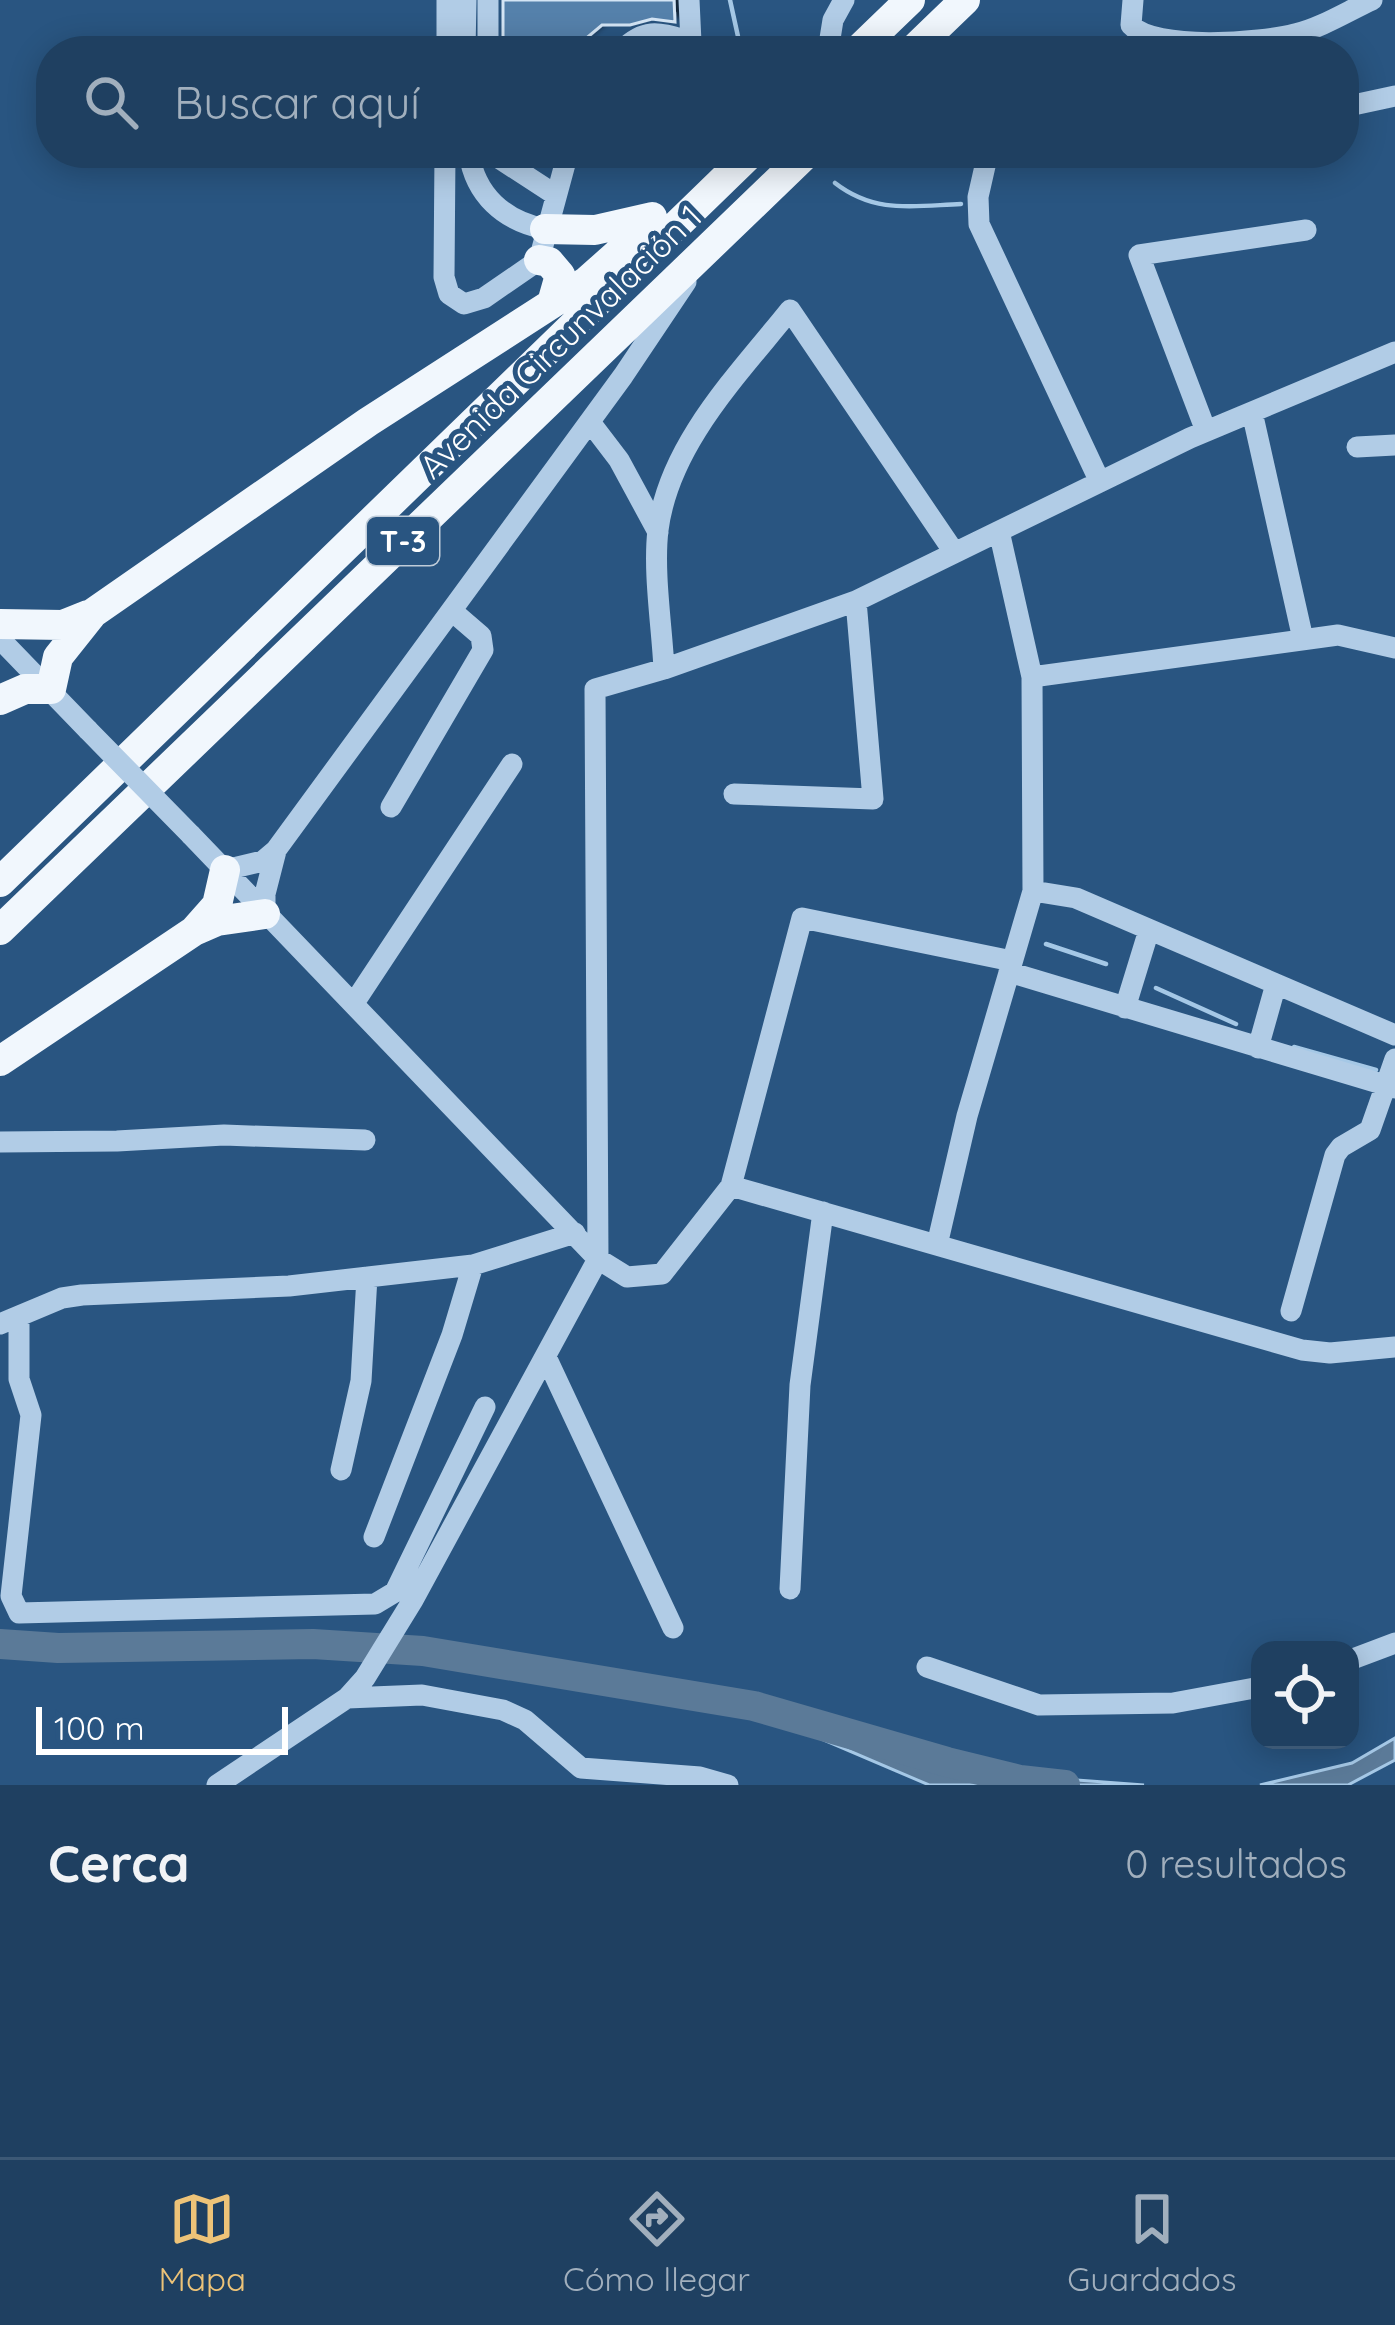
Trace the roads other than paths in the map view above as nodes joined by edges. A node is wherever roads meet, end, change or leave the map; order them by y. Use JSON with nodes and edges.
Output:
{"nodes":[{"id":1,"x":447,"y":0,"type":"edge"},
{"id":2,"x":466,"y":0,"type":"edge"},
{"id":3,"x":488,"y":0,"type":"edge"},
{"id":4,"x":689,"y":0,"type":"edge"},
{"id":5,"x":844,"y":0,"type":"edge"},
{"id":6,"x":910,"y":0,"type":"edge"},
{"id":7,"x":964,"y":0,"type":"edge"},
{"id":8,"x":1133,"y":0,"type":"edge"},
{"id":9,"x":1372,"y":0,"type":"edge"},
{"id":10,"x":447,"y":36,"type":"edge"},
{"id":11,"x":465,"y":36,"type":"edge"},
{"id":12,"x":488,"y":36,"type":"edge"},
{"id":13,"x":691,"y":36,"type":"edge"},
{"id":14,"x":830,"y":36,"type":"edge"},
{"id":15,"x":873,"y":36,"type":"edge"},
{"id":16,"x":927,"y":36,"type":"edge"},
{"id":17,"x":1152,"y":36,"type":"edge"},
{"id":18,"x":1278,"y":36,"type":"edge"},
{"id":19,"x":1395,"y":96,"type":"edge"},
{"id":20,"x":1359,"y":103,"type":"edge"},
{"id":21,"x":446,"y":168,"type":"edge"},
{"id":22,"x":473,"y":168,"type":"edge"},
{"id":23,"x":514,"y":168,"type":"edge"},
{"id":24,"x":563,"y":168,"type":"edge"},
{"id":25,"x":722,"y":168,"type":"edge"},
{"id":26,"x":736,"y":168,"type":"edge"},
{"id":27,"x":792,"y":168,"type":"edge"},
{"id":28,"x":985,"y":168,"type":"edge"},
{"id":29,"x":554,"y":194,"type":"junction"},
{"id":30,"x":664,"y":214,"type":"junction"},
{"id":31,"x":1306,"y":230,"type":"dead end"},
{"id":32,"x":542,"y":244,"type":"junction"},
{"id":33,"x":710,"y":247,"type":"junction"},
{"id":34,"x":552,"y":303,"type":"junction"},
{"id":35,"x":1395,"y":352,"type":"edge"},
{"id":36,"x":1252,"y":412,"type":"junction"},
{"id":37,"x":590,"y":422,"type":"junction"},
{"id":38,"x":1206,"y":431,"type":"junction"},
{"id":39,"x":1395,"y":445,"type":"edge"},
{"id":40,"x":1357,"y":447,"type":"dead end"},
{"id":41,"x":1100,"y":482,"type":"junction"},
{"id":42,"x":999,"y":531,"type":"junction"},
{"id":43,"x":658,"y":532,"type":"junction"},
{"id":44,"x":954,"y":552,"type":"junction"},
{"id":45,"x":856,"y":602,"type":"junction"},
{"id":46,"x":452,"y":611,"type":"junction"},
{"id":47,"x":93,"y":613,"type":"junction"},
{"id":48,"x":0,"y":624,"type":"edge"},
{"id":49,"x":0,"y":639,"type":"edge"},
{"id":50,"x":1303,"y":640,"type":"junction"},
{"id":51,"x":1395,"y":647,"type":"edge"},
{"id":52,"x":664,"y":669,"type":"junction"},
{"id":53,"x":1032,"y":677,"type":"junction"},
{"id":54,"x":51,"y":688,"type":"junction"},
{"id":55,"x":0,"y":700,"type":"edge"},
{"id":56,"x":512,"y":764,"type":"dead end"},
{"id":57,"x":734,"y":794,"type":"dead end"},
{"id":58,"x":391,"y":807,"type":"dead end"},
{"id":59,"x":276,"y":850,"type":"junction"},
{"id":60,"x":224,"y":870,"type":"junction"},
{"id":61,"x":0,"y":882,"type":"edge"},
{"id":62,"x":1033,"y":892,"type":"junction"},
{"id":63,"x":266,"y":914,"type":"junction"},
{"id":64,"x":0,"y":929,"type":"edge"},
{"id":65,"x":1149,"y":930,"type":"junction"},
{"id":66,"x":194,"y":931,"type":"junction"},
{"id":67,"x":1011,"y":967,"type":"junction"},
{"id":68,"x":1276,"y":984,"type":"junction"},
{"id":69,"x":354,"y":1003,"type":"junction"},
{"id":70,"x":1125,"y":1009,"type":"junction"},
{"id":71,"x":1395,"y":1035,"type":"edge"},
{"id":72,"x":1258,"y":1048,"type":"junction"},
{"id":73,"x":1395,"y":1059,"type":"edge"},
{"id":74,"x":0,"y":1061,"type":"edge"},
{"id":75,"x":1391,"y":1087,"type":"edge"},
{"id":76,"x":365,"y":1140,"type":"dead end"},
{"id":77,"x":0,"y":1142,"type":"edge"},
{"id":78,"x":731,"y":1186,"type":"junction"},
{"id":79,"x":823,"y":1212,"type":"junction"},
{"id":80,"x":575,"y":1233,"type":"junction"},
{"id":81,"x":937,"y":1245,"type":"junction"},
{"id":82,"x":598,"y":1259,"type":"junction"},
{"id":83,"x":473,"y":1265,"type":"junction"},
{"id":84,"x":367,"y":1277,"type":"junction"},
{"id":85,"x":1291,"y":1311,"type":"dead end"},
{"id":86,"x":9,"y":1320,"type":"edge"},
{"id":87,"x":1395,"y":1347,"type":"edge"},
{"id":88,"x":546,"y":1357,"type":"junction"},
{"id":89,"x":485,"y":1408,"type":"dead end"},
{"id":90,"x":341,"y":1470,"type":"dead end"},
{"id":91,"x":374,"y":1538,"type":"dead end"},
{"id":92,"x":790,"y":1588,"type":"dead end"},
{"id":93,"x":673,"y":1628,"type":"dead end"},
{"id":94,"x":1395,"y":1643,"type":"edge"},
{"id":95,"x":1359,"y":1657,"type":"edge"},
{"id":96,"x":927,"y":1667,"type":"dead end"},
{"id":97,"x":1251,"y":1689,"type":"edge"},
{"id":98,"x":347,"y":1698,"type":"junction"},
{"id":99,"x":217,"y":1785,"type":"edge"},
{"id":100,"x":728,"y":1785,"type":"edge"}],
"edges":[{"from":1,"to":10,"type":"street"},
{"from":2,"to":11,"type":"street"},
{"from":3,"to":12,"type":"street"},
{"from":4,"to":13,"type":"street"},
{"from":5,"to":14,"type":"street"},
{"from":6,"to":15,"type":"main road"},
{"from":7,"to":16,"type":"main road"},
{"from":8,"to":17,"type":"street"},
{"from":9,"to":18,"type":"street"},
{"from":19,"to":20,"type":"street"},
{"from":21,"to":32,"type":"street"},
{"from":22,"to":32,"type":"street"},
{"from":23,"to":29,"type":"street"},
{"from":24,"to":29,"type":"street"},
{"from":25,"to":30,"type":"main road"},
{"from":26,"to":61,"type":"main road","name":"Avenida Circunvalación 1","number":"T-3"},
{"from":27,"to":33,"type":"main road","name":"Avenida Circunvalación 1","number":"T-3"},
{"from":28,"to":41,"type":"street"},
{"from":29,"to":32,"type":"street"},
{"from":30,"to":32,"type":"main road"},
{"from":30,"to":34,"type":"main road"},
{"from":31,"to":38,"type":"street"},
{"from":32,"to":34,"type":"main road"},
{"from":33,"to":37,"type":"street"},
{"from":33,"to":64,"type":"main road","name":"Avenida Circunvalación 1","number":"T-3"},
{"from":34,"to":47,"type":"main road"},
{"from":35,"to":36,"type":"street"},
{"from":36,"to":38,"type":"street"},
{"from":36,"to":50,"type":"street"},
{"from":37,"to":43,"type":"street"},
{"from":37,"to":46,"type":"street"},
{"from":38,"to":41,"type":"street"},
{"from":39,"to":40,"type":"street"},
{"from":41,"to":42,"type":"street"},
{"from":42,"to":44,"type":"street"},
{"from":42,"to":53,"type":"street"},
{"from":43,"to":44,"type":"street"},
{"from":43,"to":52,"type":"street"},
{"from":44,"to":45,"type":"street"},
{"from":45,"to":52,"type":"street"},
{"from":45,"to":57,"type":"street"},
{"from":46,"to":58,"type":"street"},
{"from":46,"to":59,"type":"street"},
{"from":47,"to":48,"type":"main road"},
{"from":47,"to":54,"type":"main road"},
{"from":49,"to":54,"type":"street"},
{"from":50,"to":51,"type":"street"},
{"from":50,"to":53,"type":"street"},
{"from":52,"to":82,"type":"street"},
{"from":53,"to":62,"type":"street"},
{"from":54,"to":55,"type":"main road"},
{"from":54,"to":60,"type":"street","bridge":true},
{"from":56,"to":69,"type":"street"},
{"from":59,"to":60,"type":"street"},
{"from":59,"to":63,"type":"street"},
{"from":60,"to":63,"type":"street"},
{"from":60,"to":66,"type":"main road"},
{"from":62,"to":65,"type":"street"},
{"from":62,"to":67,"type":"street"},
{"from":63,"to":66,"type":"main road"},
{"from":63,"to":69,"type":"street"},
{"from":65,"to":68,"type":"street"},
{"from":65,"to":70,"type":"street"},
{"from":66,"to":74,"type":"main road"},
{"from":67,"to":70,"type":"street"},
{"from":67,"to":78,"type":"street"},
{"from":67,"to":81,"type":"street"},
{"from":68,"to":71,"type":"street"},
{"from":68,"to":72,"type":"street"},
{"from":69,"to":80,"type":"street"},
{"from":70,"to":72,"type":"street"},
{"from":72,"to":75,"type":"street"},
{"from":73,"to":75,"type":"street"},
{"from":75,"to":85,"type":"street"},
{"from":76,"to":77,"type":"street"},
{"from":78,"to":79,"type":"street"},
{"from":78,"to":82,"type":"street"},
{"from":79,"to":81,"type":"street"},
{"from":79,"to":92,"type":"street"},
{"from":80,"to":82,"type":"street"},
{"from":80,"to":83,"type":"street"},
{"from":81,"to":87,"type":"street"},
{"from":82,"to":88,"type":"street"},
{"from":83,"to":84,"type":"street"},
{"from":83,"to":91,"type":"street"},
{"from":84,"to":86,"type":"street"},
{"from":84,"to":90,"type":"street"},
{"from":86,"to":89,"type":"street"},
{"from":88,"to":93,"type":"street"},
{"from":88,"to":98,"type":"street"},
{"from":94,"to":95,"type":"street"},
{"from":96,"to":97,"type":"street"},
{"from":98,"to":99,"type":"street"},
{"from":98,"to":100,"type":"street"}]}
